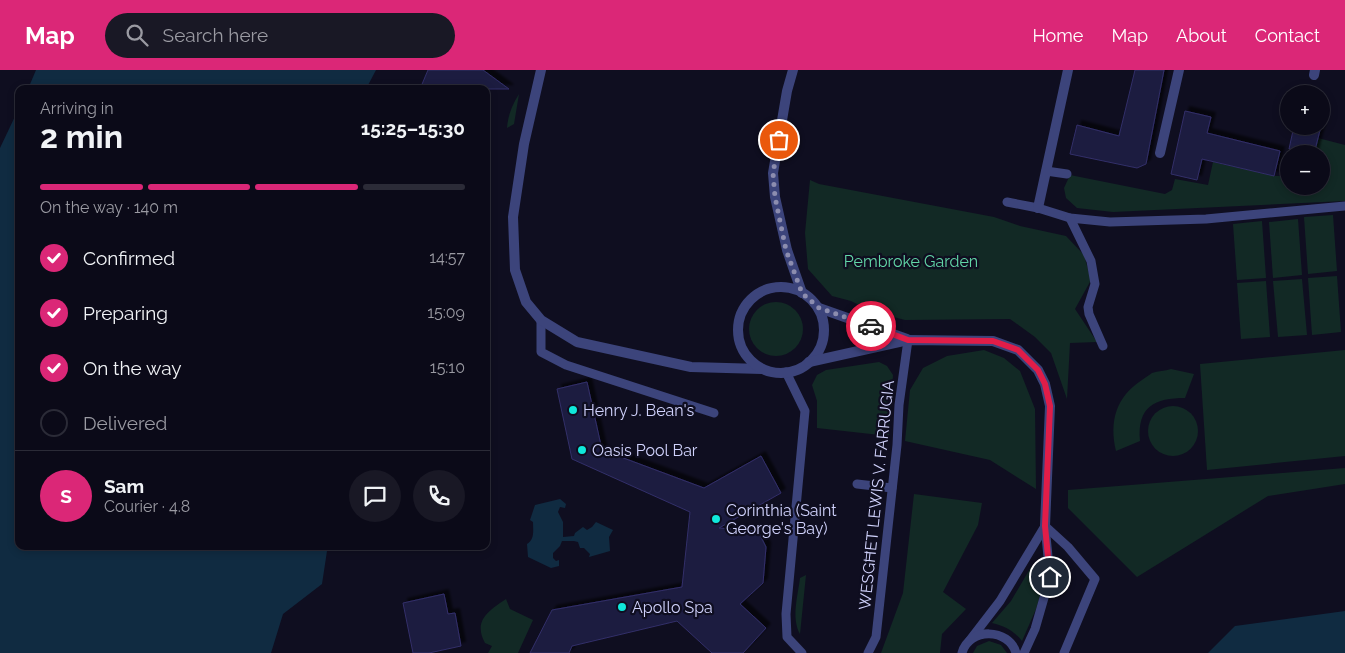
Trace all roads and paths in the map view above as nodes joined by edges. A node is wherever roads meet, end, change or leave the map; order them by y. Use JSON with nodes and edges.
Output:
{"nodes":[{"id":1,"x":541,"y":70,"type":"edge"},
{"id":2,"x":793,"y":70,"type":"edge"},
{"id":3,"x":1068,"y":70,"type":"edge"},
{"id":4,"x":1179,"y":70,"type":"edge"},
{"id":5,"x":1160,"y":152,"type":"dead end"},
{"id":6,"x":1046,"y":171,"type":"junction"},
{"id":7,"x":1067,"y":174,"type":"dead end"},
{"id":8,"x":1007,"y":202,"type":"dead end"},
{"id":9,"x":1345,"y":206,"type":"edge"},
{"id":10,"x":1038,"y":208,"type":"junction"},
{"id":11,"x":1070,"y":218,"type":"junction"},
{"id":12,"x":802,"y":293,"type":"junction"},
{"id":13,"x":819,"y":308,"type":"junction"},
{"id":14,"x":541,"y":320,"type":"junction"},
{"id":15,"x":908,"y":340,"type":"junction"},
{"id":16,"x":1103,"y":346,"type":"dead end"},
{"id":17,"x":809,"y":362,"type":"junction"},
{"id":18,"x":762,"y":369,"type":"junction"},
{"id":19,"x":786,"y":372,"type":"junction"},
{"id":20,"x":714,"y":413,"type":"dead end"},
{"id":21,"x":857,"y":484,"type":"dead end"},
{"id":22,"x":892,"y":488,"type":"junction"},
{"id":23,"x":1045,"y":526,"type":"junction"},
{"id":24,"x":970,"y":640,"type":"junction"},
{"id":25,"x":802,"y":653,"type":"edge"},
{"id":26,"x":868,"y":653,"type":"edge"},
{"id":27,"x":962,"y":653,"type":"edge"},
{"id":28,"x":1016,"y":653,"type":"edge"},
{"id":29,"x":1024,"y":653,"type":"edge"},
{"id":30,"x":1064,"y":653,"type":"edge"}],
"edges":[{"from":1,"to":14,"type":"street"},
{"from":2,"to":12,"type":"street"},
{"from":3,"to":6,"type":"street"},
{"from":4,"to":5,"type":"street"},
{"from":6,"to":7,"type":"lane"},
{"from":6,"to":10,"type":"street"},
{"from":8,"to":10,"type":"lane"},
{"from":9,"to":11,"type":"lane"},
{"from":10,"to":11,"type":"lane"},
{"from":11,"to":16,"type":"lane"},
{"from":12,"to":13,"type":"street"},
{"from":12,"to":18,"type":"street"},
{"from":13,"to":15,"type":"street"},
{"from":13,"to":17,"type":"street"},
{"from":14,"to":18,"type":"street"},
{"from":14,"to":20,"type":"lane"},
{"from":15,"to":17,"type":"street"},
{"from":15,"to":22,"type":"lane","name":"WESGĦET LEWIS V. FARRUGIA"},
{"from":15,"to":23,"type":"street"},
{"from":17,"to":19,"type":"street"},
{"from":18,"to":19,"type":"street"},
{"from":19,"to":25,"type":"lane"},
{"from":21,"to":22,"type":"lane"},
{"from":22,"to":26,"type":"lane","name":"WESGĦET LEWIS V. FARRUGIA"},
{"from":23,"to":24,"type":"lane"},
{"from":23,"to":29,"type":"lane"},
{"from":23,"to":30,"type":"lane"},
{"from":24,"to":27,"type":"lane"},
{"from":24,"to":28,"type":"lane"}]}
